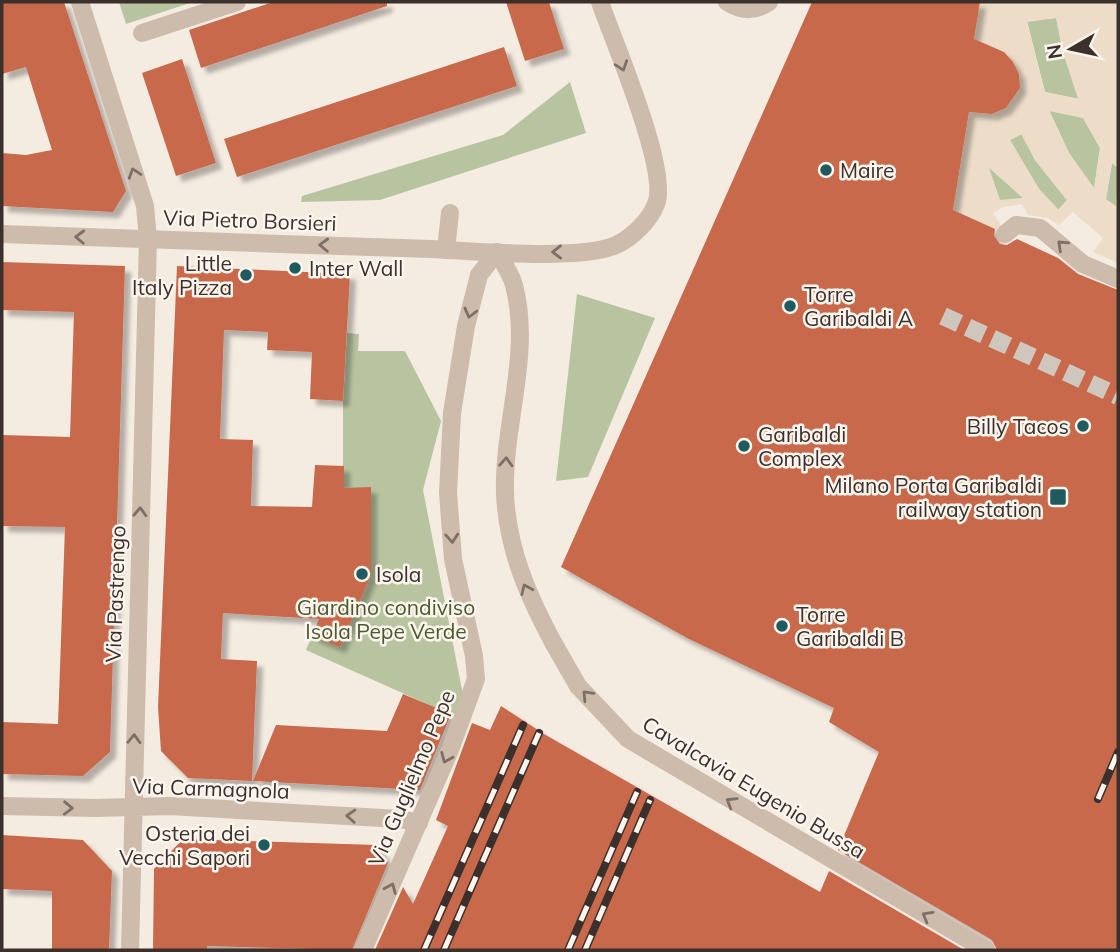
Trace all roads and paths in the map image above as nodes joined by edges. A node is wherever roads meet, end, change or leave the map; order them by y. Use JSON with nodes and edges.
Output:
{"nodes":[{"id":1,"x":80,"y":2,"type":"edge"},
{"id":2,"x":237,"y":2,"type":"edge"},
{"id":3,"x":600,"y":2,"type":"edge"},
{"id":4,"x":727,"y":2,"type":"edge"},
{"id":5,"x":769,"y":2,"type":"edge"},
{"id":6,"x":142,"y":33,"type":"dead end"},
{"id":7,"x":450,"y":213,"type":"dead end"},
{"id":8,"x":2,"y":234,"type":"edge"},
{"id":9,"x":1005,"y":234,"type":"dead end"},
{"id":10,"x":148,"y":239,"type":"junction"},
{"id":11,"x":446,"y":250,"type":"junction"},
{"id":12,"x":497,"y":252,"type":"junction"},
{"id":13,"x":1118,"y":279,"type":"edge"},
{"id":14,"x":2,"y":806,"type":"edge"},
{"id":15,"x":134,"y":807,"type":"junction"},
{"id":16,"x":419,"y":823,"type":"junction"},
{"id":17,"x":131,"y":950,"type":"edge"},
{"id":18,"x":363,"y":950,"type":"edge"},
{"id":19,"x":986,"y":950,"type":"edge"}],
"edges":[{"from":10,"to":1,"type":"street","name":"Via Pastrengo","one_way":true},
{"from":2,"to":6,"type":"street"},
{"from":3,"to":12,"type":"street","name":"Via Pietro Borsieri","one_way":true},
{"from":4,"to":5,"type":"street"},
{"from":7,"to":11,"type":"street"},
{"from":10,"to":8,"type":"street","name":"Via Pietro Borsieri","one_way":true},
{"from":13,"to":9,"type":"street","one_way":true},
{"from":11,"to":10,"type":"street","name":"Via Pietro Borsieri","one_way":true},
{"from":15,"to":10,"type":"street","name":"Via Pastrengo","one_way":true},
{"from":11,"to":12,"type":"street","name":"Via Pietro Borsieri"},
{"from":12,"to":16,"type":"street","name":"Via Guglielmo Pepe","one_way":true},
{"from":19,"to":12,"type":"street","name":"Cavalcavia Eugenio Bussa","one_way":true,"bridge":true},
{"from":14,"to":15,"type":"street","name":"Via Carmagnola","one_way":true},
{"from":16,"to":15,"type":"street","name":"Via Carmagnola","one_way":true},
{"from":15,"to":17,"type":"street","name":"Via Pastrengo"},
{"from":18,"to":16,"type":"street","name":"Via Guglielmo Pepe","one_way":true}]}
